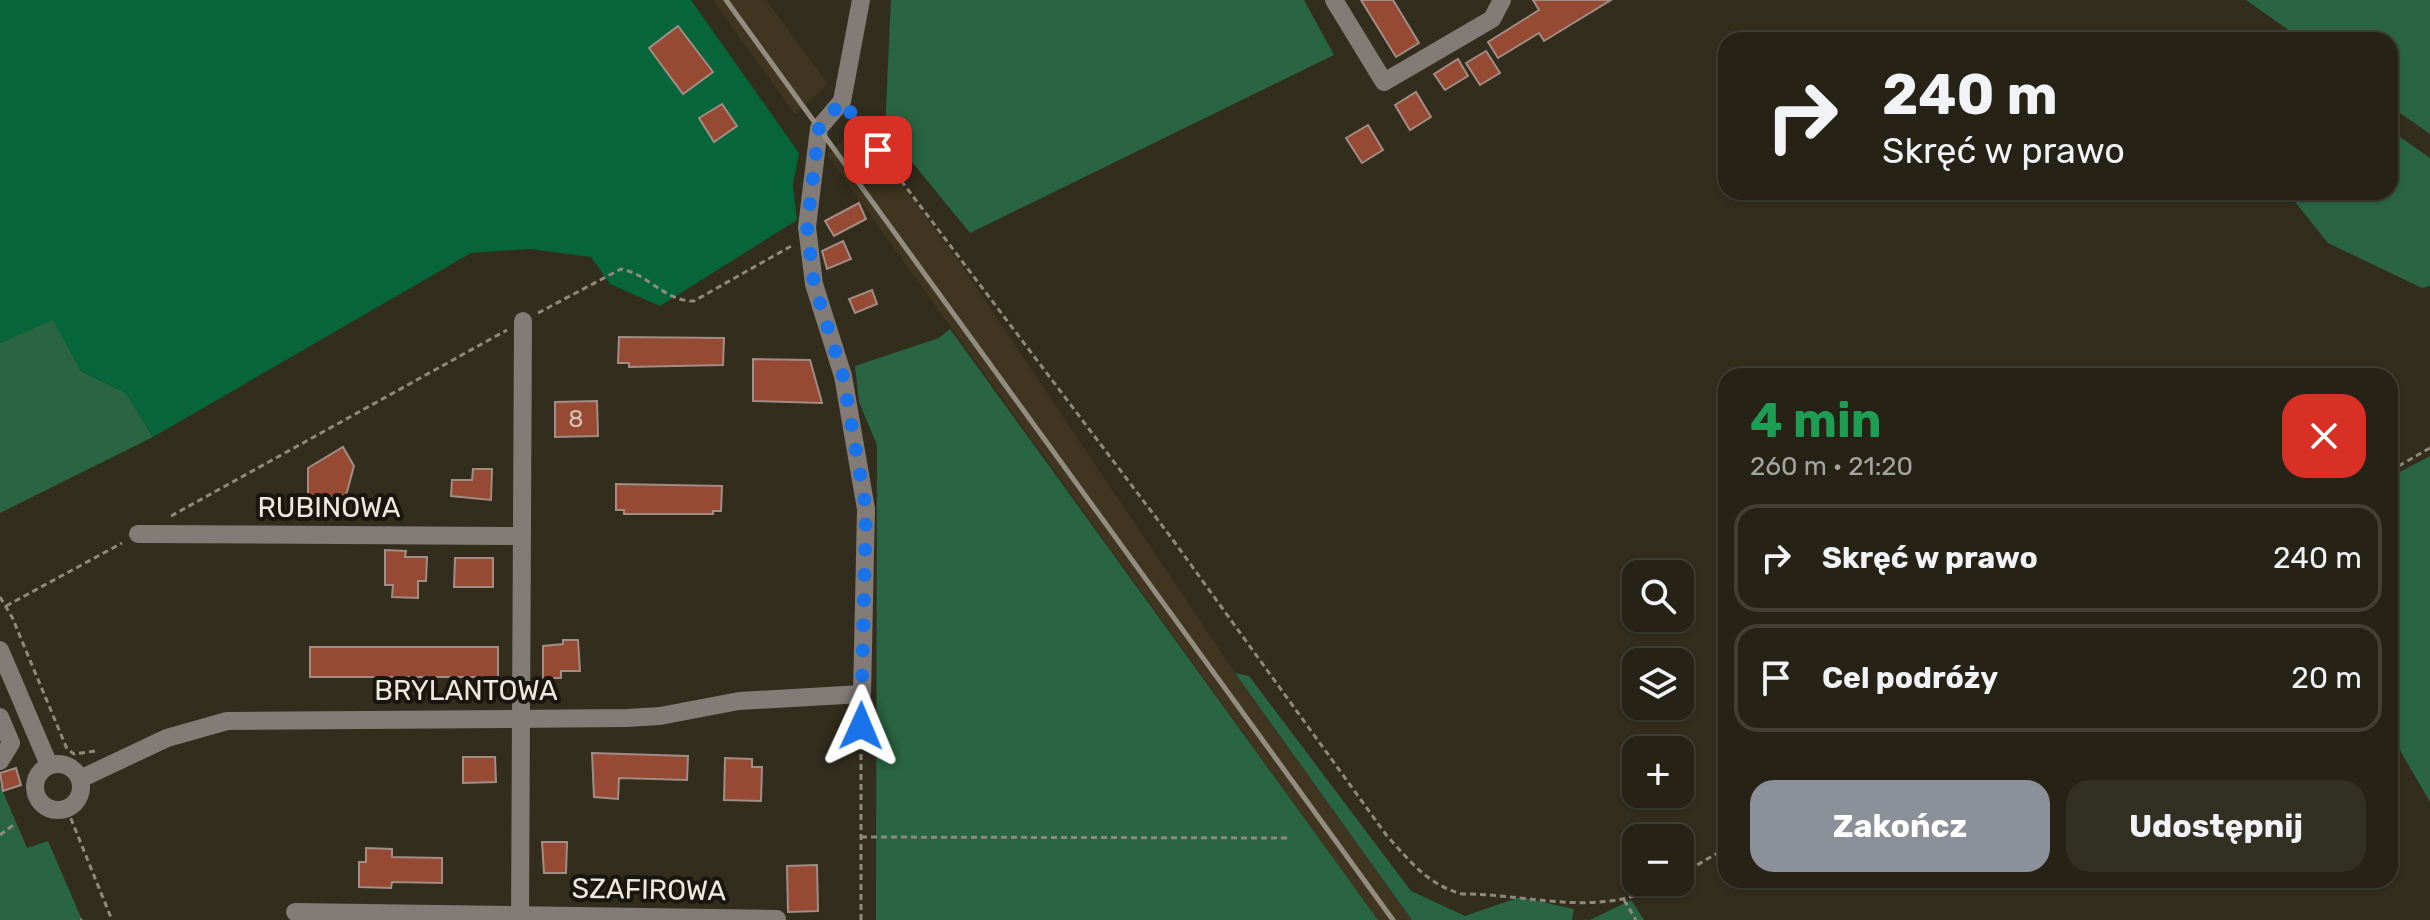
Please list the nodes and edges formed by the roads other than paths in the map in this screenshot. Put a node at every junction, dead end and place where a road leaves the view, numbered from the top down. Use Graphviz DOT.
graph roads {
  1 [pos="861,0"];
  2 [pos="1334,0"];
  3 [pos="1502,0"];
  4 [pos="523,321"];
  5 [pos="138,534"];
  6 [pos="519,536"];
  7 [pos="0,650"];
  8 [pos="0,717"];
  9 [pos="519,719"];
  10 [pos="0,761"];
  11 [pos="49,765"];
  12 [pos="80,779"];
  13 [pos="295,912"];
  14 [pos="520,918"];
  15 [pos="777,919"];
  1 -- 9 [label="street, BRYLANTOWA"];
  2 -- 3 [label="street"];
  4 -- 6 [label="street"];
  5 -- 6 [label="street, RUBINOWA"];
  6 -- 9 [label="street"];
  7 -- 11 [label="street"];
  8 -- 10 [label="street"];
  9 -- 12 [label="street, BRYLANTOWA"];
  9 -- 14 [label="street"];
  11 -- 12 [label="street"];
  11 -- 12 [label="street"];
  13 -- 14 [label="street, SZAFIROWA"];
  14 -- 15 [label="street, SZAFIROWA"];
}
